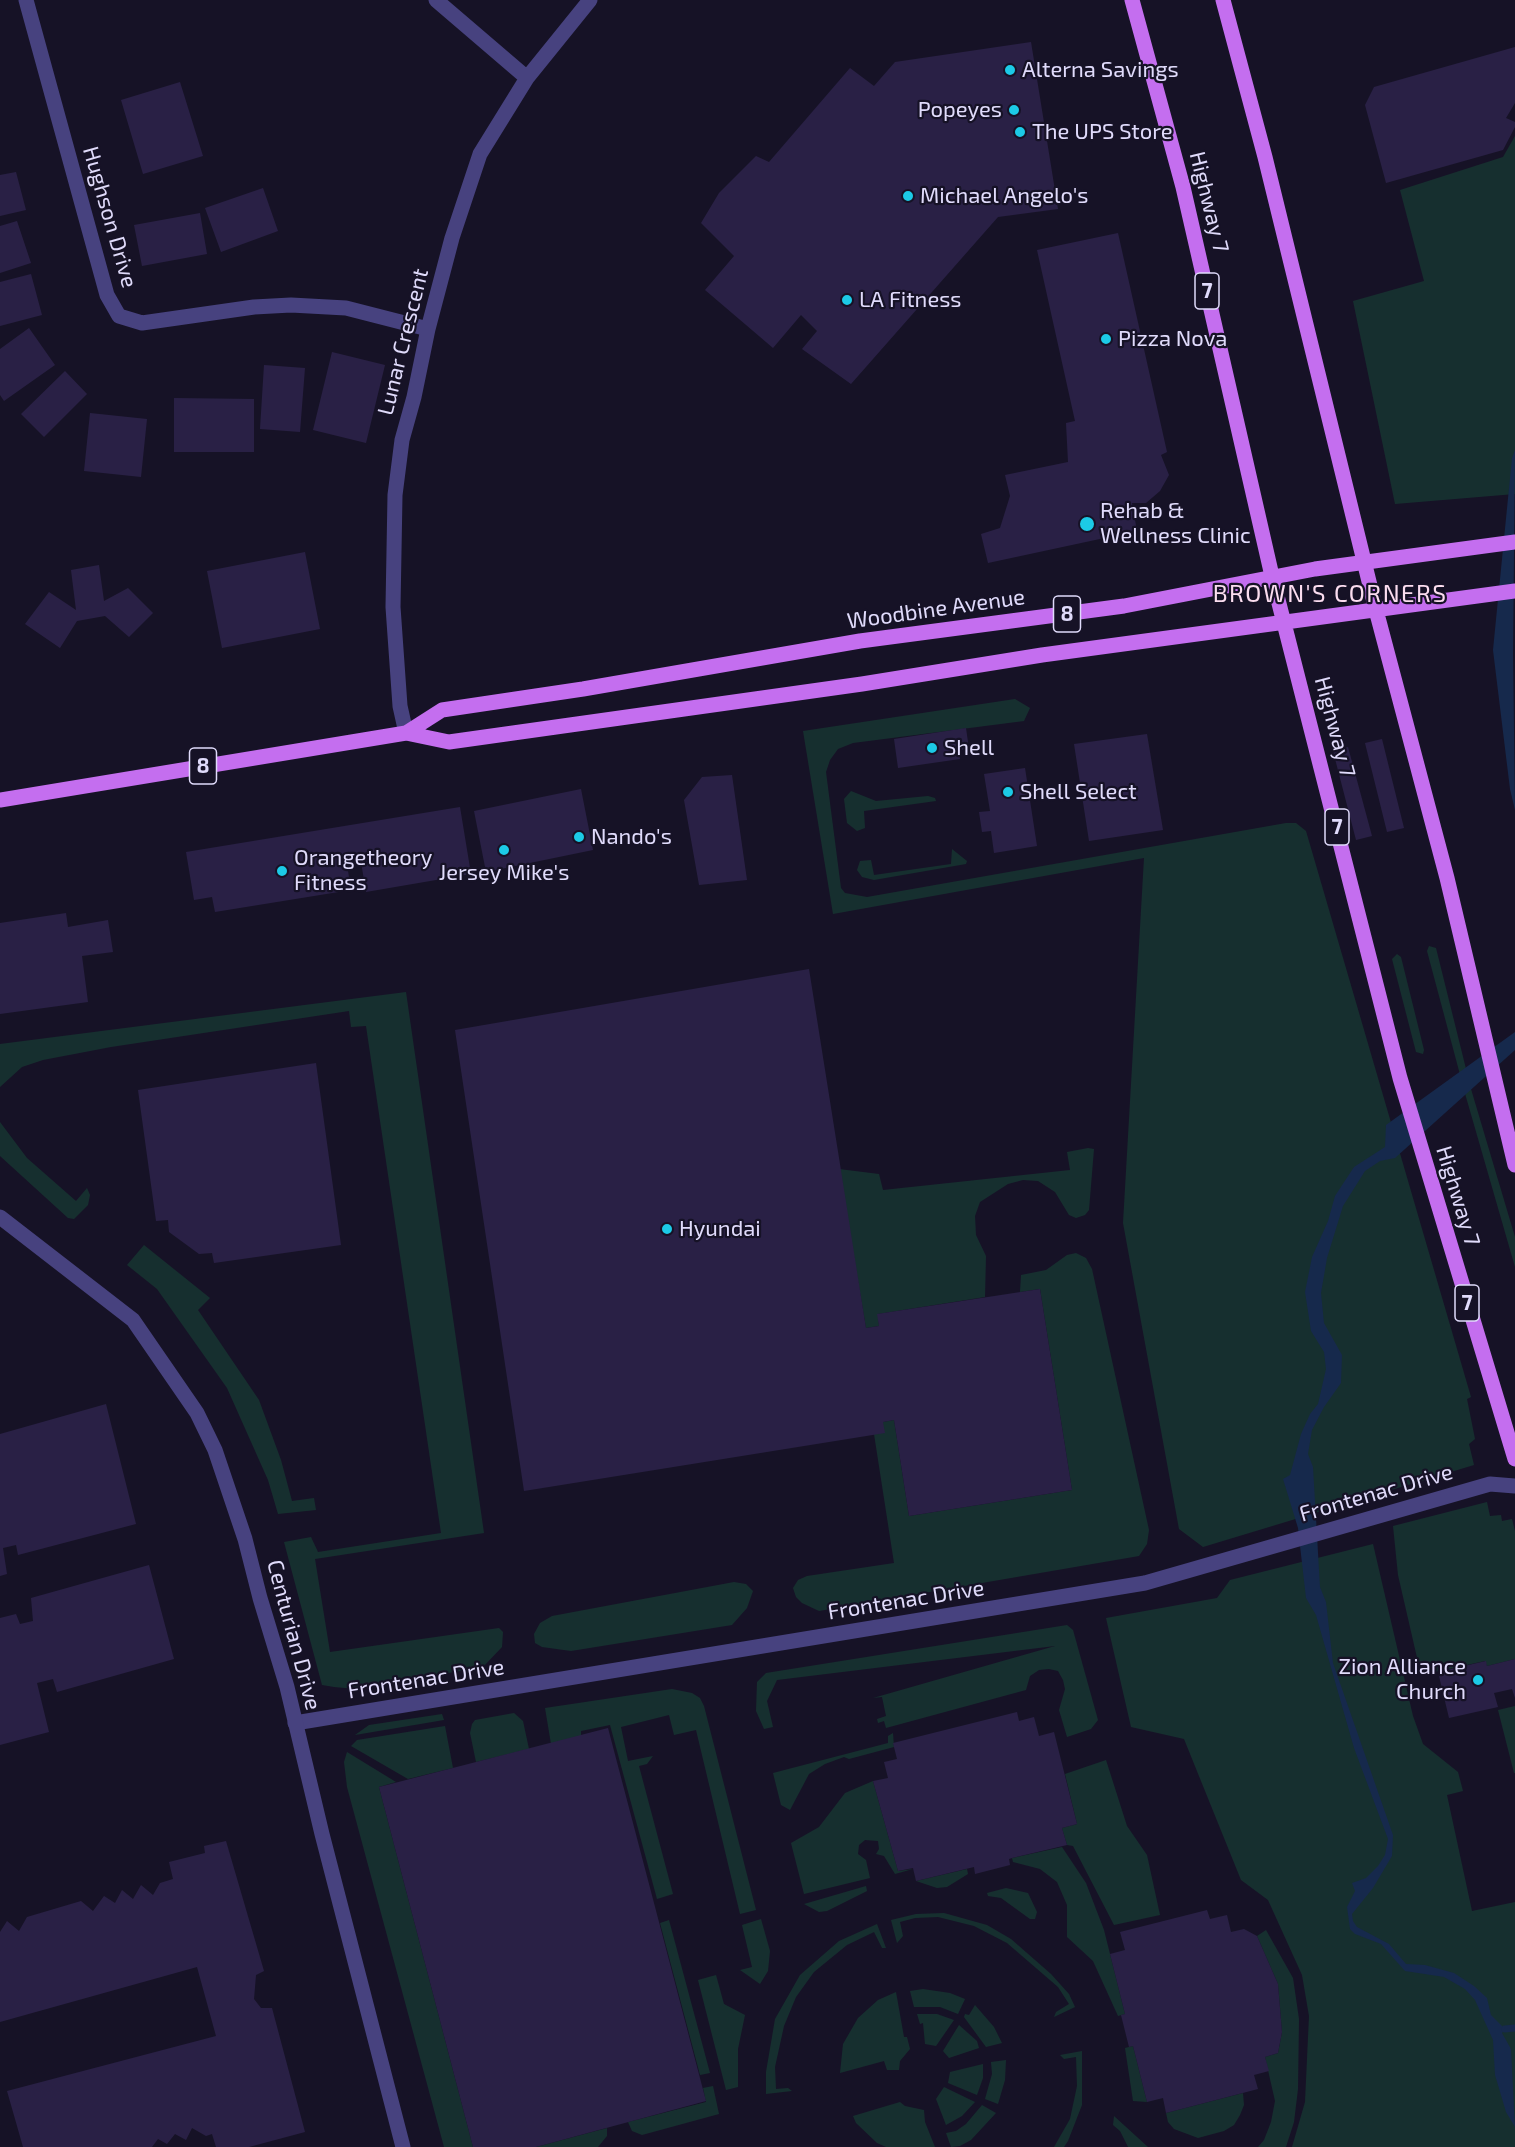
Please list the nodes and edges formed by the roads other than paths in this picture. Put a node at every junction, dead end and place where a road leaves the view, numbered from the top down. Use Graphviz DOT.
graph roads {
  1 [pos="26,0"];
  2 [pos="436,0"];
  3 [pos="590,0"];
  4 [pos="1132,0"];
  5 [pos="1223,0"];
  6 [pos="527,78"];
  7 [pos="428,329"];
  8 [pos="1515,542"];
  9 [pos="1366,563"];
  10 [pos="1272,576"];
  11 [pos="1515,591"];
  12 [pos="1376,610"];
  13 [pos="1284,621"];
  14 [pos="406,733"];
  15 [pos="0,800"];
  16 [pos="1515,1165"];
  17 [pos="0,1216"];
  18 [pos="1515,1459"];
  19 [pos="1515,1486"];
  20 [pos="295,1723"];
  21 [pos="403,2147"];
  1 -- 7 [label="street, Hughson Drive"];
  2 -- 6 [label="street"];
  3 -- 6 [label="street, Lunar Crescent"];
  4 -- 10 [label="main road, Highway 7 / 7"];
  5 -- 9 [label="main road"];
  6 -- 7 [label="street, Lunar Crescent"];
  7 -- 14 [label="street, Lunar Crescent"];
  8 -- 9 [label="main road, Woodbine Avenue / 8"];
  9 -- 10 [label="main road, Woodbine Avenue / 8"];
  9 -- 12 [label="main road"];
  10 -- 13 [label="main road, Highway 7 / 7"];
  10 -- 14 [label="main road, Woodbine Avenue / 8"];
  11 -- 12 [label="main road, Woodbine Avenue / 8"];
  12 -- 13 [label="main road, Woodbine Avenue / 8"];
  12 -- 16 [label="main road"];
  13 -- 14 [label="main road, Woodbine Avenue / 8"];
  13 -- 18 [label="main road, Highway 7 / 7"];
  14 -- 15 [label="main road, Woodbine Avenue / 8"];
  17 -- 20 [label="street, Centurian Drive"];
  19 -- 20 [label="street, Frontenac Drive"];
  20 -- 21 [label="street, Centurian Drive"];
}
